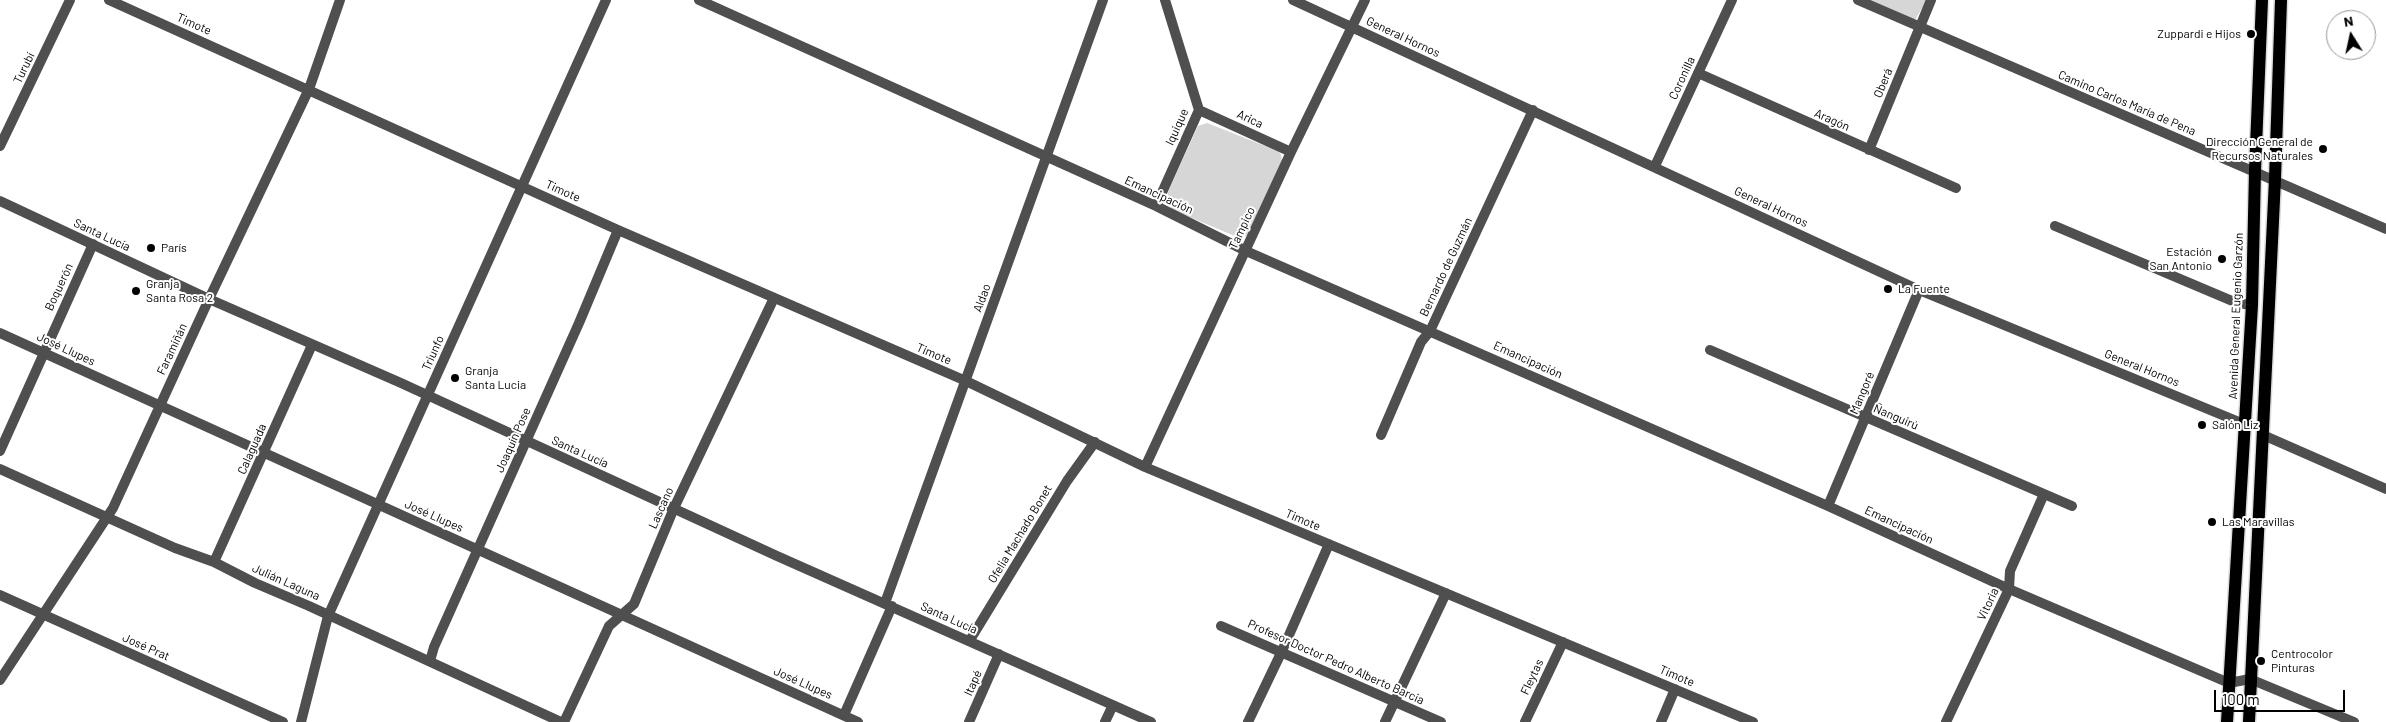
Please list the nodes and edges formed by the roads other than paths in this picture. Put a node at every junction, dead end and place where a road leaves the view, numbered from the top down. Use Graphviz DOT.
graph roads {
  1 [pos="70,0"];
  2 [pos="109,0"];
  3 [pos="340,0"];
  4 [pos="606,0"];
  5 [pos="699,0"];
  6 [pos="1103,0"];
  7 [pos="1165,0"];
  8 [pos="1293,0"];
  9 [pos="1365,0"];
  10 [pos="1732,0"];
  11 [pos="1858,0"];
  12 [pos="1931,0"];
  13 [pos="2281,0"];
  14 [pos="2260,1"];
  15 [pos="1919,26"];
  16 [pos="1352,27"];
  17 [pos="1698,73"];
  18 [pos="309,89"];
  19 [pos="1199,110"];
  20 [pos="1533,110"];
  21 [pos="0,146"];
  22 [pos="1869,150"];
  23 [pos="1291,152"];
  24 [pos="1047,157"];
  25 [pos="1655,166"];
  26 [pos="2255,171"];
  27 [pos="2275,180"];
  28 [pos="521,186"];
  29 [pos="1956,188"];
  30 [pos="0,201"];
  31 [pos="1156,206"];
  32 [pos="2055,226"];
  33 [pos="2386,229"];
  34 [pos="618,230"];
  35 [pos="93,244"];
  36 [pos="1246,251"];
  37 [pos="1919,290"];
  38 [pos="774,298"];
  39 [pos="209,299"];
  40 [pos="2252,305"];
  41 [pos="1430,331"];
  42 [pos="0,333"];
  43 [pos="312,346"];
  44 [pos="1710,350"];
  45 [pos="43,352"];
  46 [pos="966,381"];
  47 [pos="428,396"];
  48 [pos="160,406"];
  49 [pos="1866,417"];
  50 [pos="2244,424"];
  51 [pos="1381,435"];
  52 [pos="2263,435"];
  53 [pos="526,441"];
  54 [pos="1095,442"];
  55 [pos="0,451"];
  56 [pos="264,453"];
  57 [pos="1145,467"];
  58 [pos="0,468"];
  59 [pos="2386,489"];
  60 [pos="2044,494"];
  61 [pos="379,505"];
  62 [pos="1828,506"];
  63 [pos="2072,506"];
  64 [pos="674,508"];
  65 [pos="107,518"];
  66 [pos="1329,544"];
  67 [pos="478,549"];
  68 [pos="214,562"];
  69 [pos="2009,589"];
  70 [pos="1446,593"];
  71 [pos="0,595"];
  72 [pos="888,605"];
  73 [pos="622,614"];
  74 [pos="43,615"];
  75 [pos="328,616"];
  76 [pos="1221,626"];
  77 [pos="970,640"];
  78 [pos="1563,642"];
  79 [pos="1282,651"];
  80 [pos="999,654"];
  81 [pos="430,661"];
  82 [pos="2250,679"];
  83 [pos="0,680"];
  84 [pos="2229,683"];
  85 [pos="1675,689"];
  86 [pos="1394,701"];
  87 [pos="1113,705"];
  88 [pos="844,715"];
  89 [pos="283,722"];
  90 [pos="301,722"];
  91 [pos="562,722"];
  92 [pos="858,722"];
  93 [pos="969,722"];
  94 [pos="1106,722"];
  95 [pos="1151,722"];
  96 [pos="1248,722"];
  97 [pos="1385,722"];
  98 [pos="1441,722"];
  99 [pos="1525,722"];
  100 [pos="1661,722"];
  101 [pos="1753,722"];
  102 [pos="1946,722"];
  103 [pos="2228,722"];
  104 [pos="2249,722"];
  105 [pos="2354,722"];
  1 -- 21 [label="street, Turubí"];
  2 -- 18 [label="street, Timote"];
  3 -- 18 [label="street, Faramiñán"];
  4 -- 28 [label="street, Triunfo"];
  5 -- 24 [label="street, Emancipación"];
  6 -- 24 [label="street, Aldao"];
  7 -- 19 [label="street, Iquique"];
  8 -- 16 [label="street, General Hornos"];
  9 -- 16 [label="street, Tampico"];
  10 -- 17 [label="street, Coronilla"];
  11 -- 15 [label="street, Camino Carlos María de Pena"];
  12 -- 15 [label="street, Oberá"];
  13 -- 27 [label="main road"];
  14 -- 26 [label="main road, Avenida General Eugenio Garzón"];
  15 -- 22 [label="street, Oberá"];
  15 -- 26 [label="street, Camino Carlos María de Pena"];
  16 -- 20 [label="street, General Hornos"];
  16 -- 23 [label="street, Tampico"];
  17 -- 22 [label="street, Aragón"];
  17 -- 25 [label="street, Coronilla"];
  18 -- 28 [label="street, Timote"];
  18 -- 39 [label="street, Faramiñán"];
  19 -- 23 [label="street, Arica"];
  19 -- 31 [label="street, Iquique"];
  20 -- 25 [label="street, General Hornos"];
  20 -- 41 [label="street, Bernardo de Guzmán"];
  22 -- 29 [label="street, Aragón"];
  23 -- 36 [label="street, Tampico"];
  24 -- 31 [label="street, Emancipación"];
  24 -- 46 [label="street, Aldao"];
  25 -- 37 [label="street, General Hornos"];
  26 -- 27 [label="street, Camino Carlos María de Pena"];
  26 -- 40 [label="main road, Avenida General Eugenio Garzón"];
  27 -- 33 [label="street, Camino Carlos María de Pena"];
  27 -- 52 [label="main road"];
  28 -- 34 [label="street, Timote"];
  28 -- 47 [label="street, Triunfo"];
  30 -- 35 [label="street, Santa Lucía"];
  31 -- 36 [label="street, Emancipación"];
  32 -- 40 [label="street"];
  34 -- 38 [label="street, Timote"];
  34 -- 53 [label="street, Joaquín Pose"];
  35 -- 39 [label="street, Santa Lucía"];
  35 -- 45 [label="street, Boquerón"];
  36 -- 41 [label="street, Emancipación"];
  36 -- 57 [label="street, Tampico"];
  37 -- 49 [label="street, Mangoré"];
  37 -- 50 [label="street, General Hornos"];
  38 -- 46 [label="street, Timote"];
  38 -- 64 [label="street, Lascano"];
  39 -- 43 [label="street, Santa Lucía"];
  39 -- 48 [label="street, Faramiñán"];
  40 -- 50 [label="main road, Avenida General Eugenio Garzón"];
  41 -- 51 [label="street, Bernardo de Guzmán"];
  41 -- 62 [label="street, Emancipación"];
  42 -- 45 [label="street, José Llupes"];
  43 -- 47 [label="street, Santa Lucía"];
  43 -- 56 [label="street, Calaguada"];
  44 -- 49 [label="street, Ñanguirú"];
  45 -- 48 [label="street, José Llupes"];
  45 -- 55 [label="street, Boquerón"];
  46 -- 54 [label="street, Timote"];
  46 -- 72 [label="street, Aldao"];
  47 -- 53 [label="street, Santa Lucía"];
  47 -- 61 [label="street, Triunfo"];
  48 -- 56 [label="street, José Llupes"];
  48 -- 65 [label="street, Faramiñán"];
  49 -- 60 [label="street, Ñanguirú"];
  49 -- 62 [label="street, Mangoré"];
  50 -- 84 [label="main road, Avenida General Eugenio Garzón"];
  52 -- 59 [label="street"];
  52 -- 82 [label="main road"];
  53 -- 64 [label="street, Santa Lucía"];
  53 -- 67 [label="street, Joaquín Pose"];
  54 -- 57 [label="street, Timote"];
  54 -- 77 [label="street, Ofelia Machado Bonet"];
  56 -- 61 [label="street, José Llupes"];
  56 -- 68 [label="street, Calaguada"];
  57 -- 66 [label="street, Timote"];
  58 -- 65 [label="street, Julián Laguna"];
  60 -- 63 [label="street, Ñanguirú"];
  60 -- 69 [label="street, Vitoria"];
  61 -- 67 [label="street, José Llupes"];
  61 -- 75 [label="street, Triunfo"];
  62 -- 69 [label="street, Emancipación"];
  64 -- 72 [label="street, Santa Lucía"];
  64 -- 73 [label="street, Lascano"];
  65 -- 68 [label="street, Julián Laguna"];
  65 -- 74 [label="street, Faramiñán"];
  66 -- 70 [label="street, Timote"];
  66 -- 79 [label="street"];
  67 -- 73 [label="street, José Llupes"];
  67 -- 81 [label="street, Joaquín Pose"];
  68 -- 75 [label="street, Julián Laguna"];
  69 -- 84 [label="street, Emancipación"];
  69 -- 102 [label="street, Vitoria"];
  70 -- 78 [label="street, Timote"];
  70 -- 86 [label="street"];
  71 -- 74 [label="street, José Prat"];
  72 -- 77 [label="street, Santa Lucía"];
  72 -- 88 [label="street, Aldao"];
  73 -- 88 [label="street, José Llupes"];
  73 -- 91 [label="street, Lascano"];
  74 -- 83 [label="street, Faramiñán"];
  74 -- 89 [label="street, José Prat"];
  75 -- 81 [label="street, Julián Laguna"];
  75 -- 90 [label="street, Triunfo"];
  76 -- 79 [label="street, Profesor Doctor Pedro Alberto Barcia"];
  77 -- 80 [label="street, Santa Lucía"];
  78 -- 85 [label="street, Timote"];
  78 -- 99 [label="street, Fleytas"];
  79 -- 86 [label="street, Profesor Doctor Pedro Alberto Barcia"];
  79 -- 96 [label="street"];
  80 -- 87 [label="street, Santa Lucía"];
  80 -- 93 [label="street, Itapé"];
  81 -- 91 [label="street, Julián Laguna"];
  82 -- 84 [label="street"];
  82 -- 104 [label="main road"];
  82 -- 105 [label="street"];
  84 -- 103 [label="main road, Avenida General Eugenio Garzón"];
  85 -- 100 [label="street"];
  85 -- 101 [label="street, Timote"];
  86 -- 97 [label="street"];
  86 -- 98 [label="street, Profesor Doctor Pedro Alberto Barcia"];
  87 -- 94 [label="street"];
  87 -- 95 [label="street, Santa Lucía"];
  88 -- 92 [label="street, José Llupes"];
}
